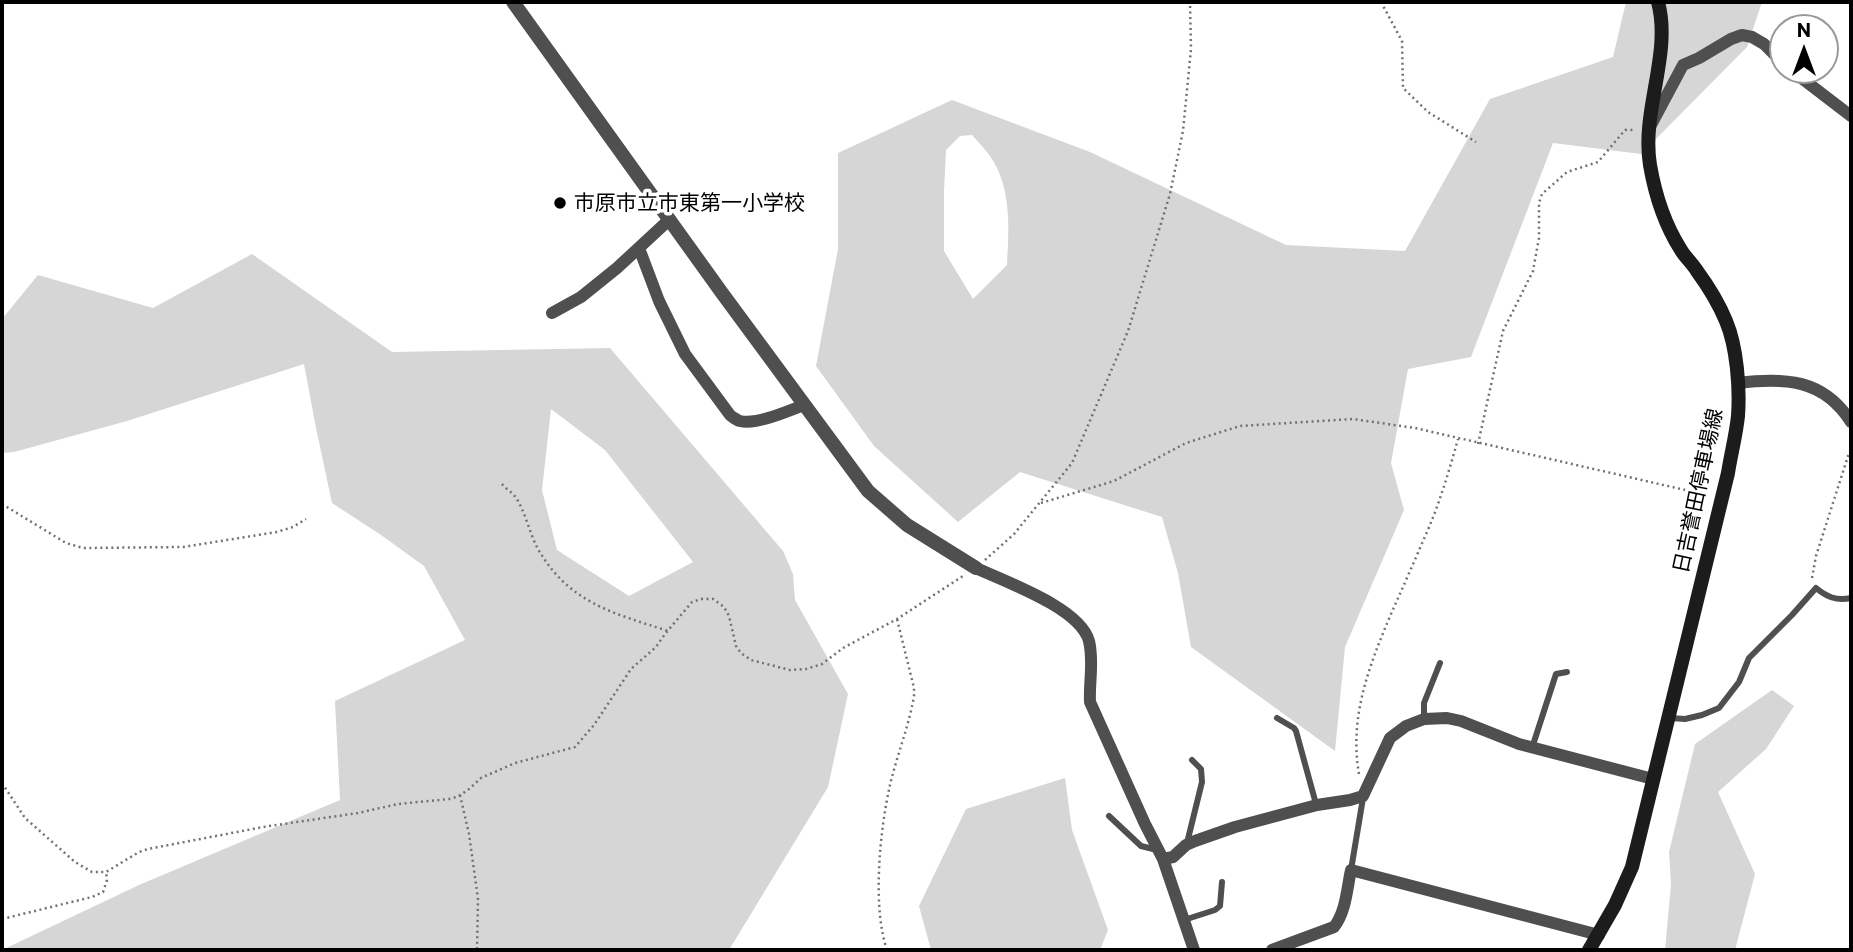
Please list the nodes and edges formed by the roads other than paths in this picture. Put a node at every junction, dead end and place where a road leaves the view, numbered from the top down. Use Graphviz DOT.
graph roads {
  1 [pos="513,2"];
  2 [pos="1658,2"];
  3 [pos="1769,49"];
  4 [pos="1809,84"];
  5 [pos="1851,116"];
  6 [pos="1648,131"];
  7 [pos="670,219"];
  8 [pos="639,248"];
  9 [pos="552,313"];
  10 [pos="1738,383"];
  11 [pos="804,405"];
  12 [pos="1851,422"];
  13 [pos="976,568"];
  14 [pos="1851,598"];
  15 [pos="1440,663"];
  16 [pos="1567,672"];
  17 [pos="1277,718"];
  18 [pos="1668,718"];
  19 [pos="1424,719"];
  20 [pos="1532,748"];
  21 [pos="1192,760"];
  22 [pos="1653,779"];
  23 [pos="1363,796"];
  24 [pos="1317,805"];
  25 [pos="1109,816"];
  26 [pos="1186,845"];
  27 [pos="1161,855"];
  28 [pos="1351,870"];
  29 [pos="1222,882"];
  30 [pos="1184,920"];
  31 [pos="1598,935"];
  32 [pos="1194,950"];
  33 [pos="1272,950"];
  34 [pos="1589,950"];
  1 -- 7 [label="street"];
  2 -- 6 [label="main road, 日吉誉田停車場線"];
  3 -- 6 [label="street"];
  4 -- 5 [label="street"];
  6 -- 10 [label="main road, 日吉誉田停車場線"];
  7 -- 8 [label="street"];
  7 -- 11 [label="street"];
  8 -- 9 [label="street"];
  8 -- 11 [label="street"];
  10 -- 12 [label="street"];
  10 -- 18 [label="main road, 日吉誉田停車場線"];
  11 -- 13 [label="street"];
  13 -- 27 [label="street"];
  14 -- 18 [label="lane"];
  15 -- 19 [label="lane"];
  16 -- 20 [label="lane"];
  17 -- 24 [label="lane"];
  18 -- 22 [label="main road, 日吉誉田停車場線"];
  19 -- 20 [label="street"];
  19 -- 23 [label="street"];
  20 -- 22 [label="street"];
  21 -- 26 [label="lane"];
  22 -- 31 [label="main road, 日吉誉田停車場線"];
  23 -- 24 [label="street"];
  23 -- 28 [label="lane"];
  24 -- 26 [label="street"];
  25 -- 27 [label="lane"];
  26 -- 27 [label="street"];
  27 -- 30 [label="street"];
  28 -- 31 [label="street"];
  28 -- 33 [label="street"];
  29 -- 30 [label="lane"];
  30 -- 32 [label="street"];
  31 -- 34 [label="main road, 日吉誉田停車場線"];
}
